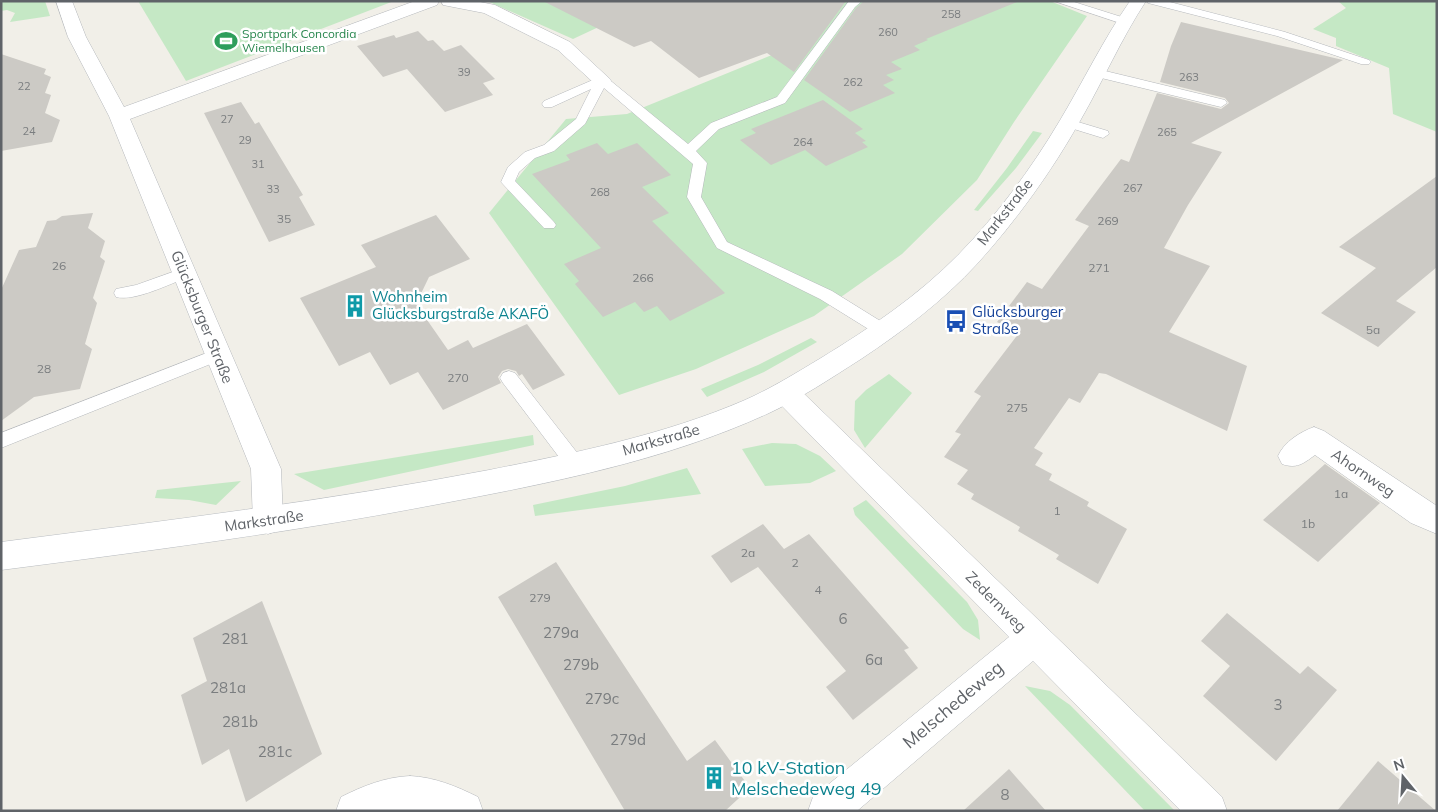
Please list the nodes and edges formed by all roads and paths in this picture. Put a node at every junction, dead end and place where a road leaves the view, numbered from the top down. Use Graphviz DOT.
graph roads {
  1 [pos="64,1"];
  2 [pos="431,1"];
  3 [pos="449,1"];
  4 [pos="857,1"];
  5 [pos="1059,1"];
  6 [pos="1138,1"];
  7 [pos="1152,1"];
  8 [pos="1124,21"];
  9 [pos="1364,62"];
  10 [pos="1097,73"];
  11 [pos="602,80"];
  12 [pos="1221,103"];
  13 [pos="548,104"];
  14 [pos="119,116"];
  15 [pos="1068,123"];
  16 [pos="1103,134"];
  17 [pos="688,151"];
  18 [pos="549,225"];
  19 [pos="184,273"];
  20 [pos="122,293"];
  21 [pos="884,331"];
  22 [pos="218,354"];
  23 [pos="509,378"];
  24 [pos="786,393"];
  25 [pos="1,441"];
  26 [pos="1292,456"];
  27 [pos="575,464"];
  28 [pos="268,521"];
  29 [pos="1437,521"];
  30 [pos="1,556"];
  31 [pos="1033,639"];
  32 [pos="355,811"];
  33 [pos="464,811"];
  34 [pos="827,811"];
  35 [pos="1208,811"];
  1 -- 14 [label="street, Glücksburger Straße"];
  2 -- 14 [label="street"];
  3 -- 11 [label="street"];
  4 -- 17 [label="lane"];
  5 -- 8 [label="lane"];
  6 -- 8 [label="street, Markstraße"];
  7 -- 9 [label="lane"];
  8 -- 10 [label="street, Markstraße"];
  10 -- 12 [label="lane"];
  10 -- 15 [label="street, Markstraße"];
  11 -- 13 [label="lane"];
  11 -- 17 [label="lane"];
  11 -- 18 [label="lane"];
  14 -- 19 [label="street, Glücksburger Straße"];
  15 -- 16 [label="lane"];
  15 -- 21 [label="street, Markstraße"];
  17 -- 21 [label="lane"];
  19 -- 20 [label="lane"];
  19 -- 22 [label="street, Glücksburger Straße"];
  21 -- 24 [label="street, Markstraße"];
  22 -- 25 [label="lane"];
  22 -- 28 [label="street, Glücksburger Straße"];
  23 -- 27 [label="lane"];
  24 -- 27 [label="street, Markstraße"];
  24 -- 31 [label="street, Zedernweg"];
  26 -- 29 [label="street, Ahornweg"];
  27 -- 28 [label="street, Markstraße"];
  28 -- 30 [label="street, Markstraße"];
  31 -- 34 [label="street, Melschedeweg"];
  31 -- 35 [label="street, Zedernweg"];
  32 -- 33 [label="street"];
}
